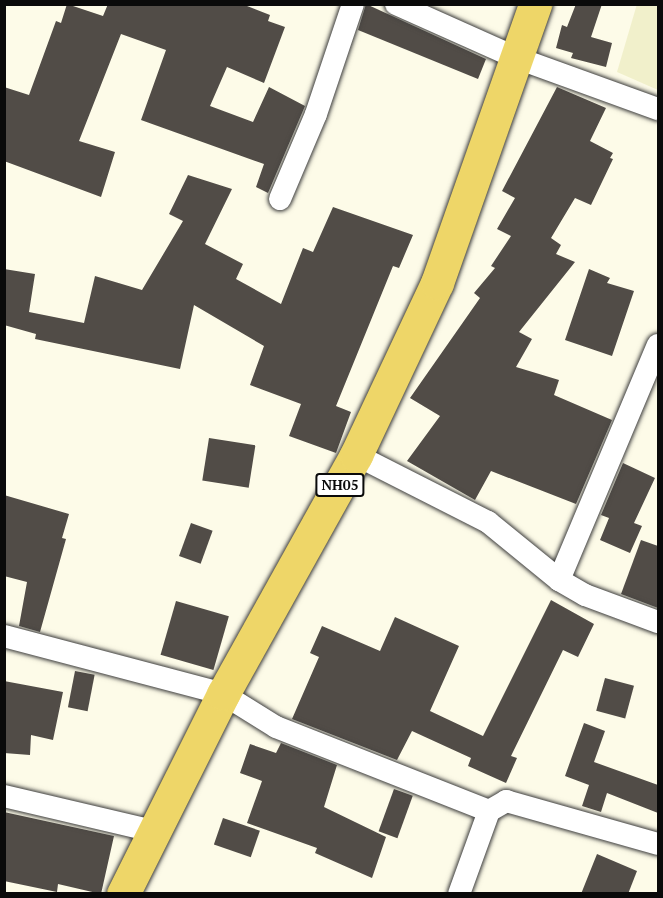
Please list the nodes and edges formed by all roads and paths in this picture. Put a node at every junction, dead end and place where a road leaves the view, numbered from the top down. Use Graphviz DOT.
graph roads {
  1 [pos="353,4"];
  2 [pos="396,4"];
  3 [pos="535,4"];
  4 [pos="517,58"];
  5 [pos="658,109"];
  6 [pos="280,199"];
  7 [pos="658,345"];
  8 [pos="356,455"];
  9 [pos="559,580"];
  10 [pos="658,622"];
  11 [pos="4,636"];
  12 [pos="223,694"];
  13 [pos="4,796"];
  14 [pos="489,811"];
  15 [pos="153,831"];
  16 [pos="658,844"];
  17 [pos="123,894"];
  18 [pos="459,894"];
  1 -- 6 [label="street"];
  2 -- 4 [label="street"];
  3 -- 4 [label="main road, NH05"];
  4 -- 5 [label="street"];
  4 -- 8 [label="main road, NH05"];
  7 -- 9 [label="street"];
  8 -- 9 [label="street"];
  8 -- 12 [label="main road, NH05"];
  9 -- 10 [label="street"];
  11 -- 12 [label="street"];
  12 -- 14 [label="street"];
  12 -- 15 [label="main road, NH05"];
  13 -- 15 [label="street"];
  14 -- 16 [label="street"];
  14 -- 18 [label="street"];
  15 -- 17 [label="main road, NH05"];
}
